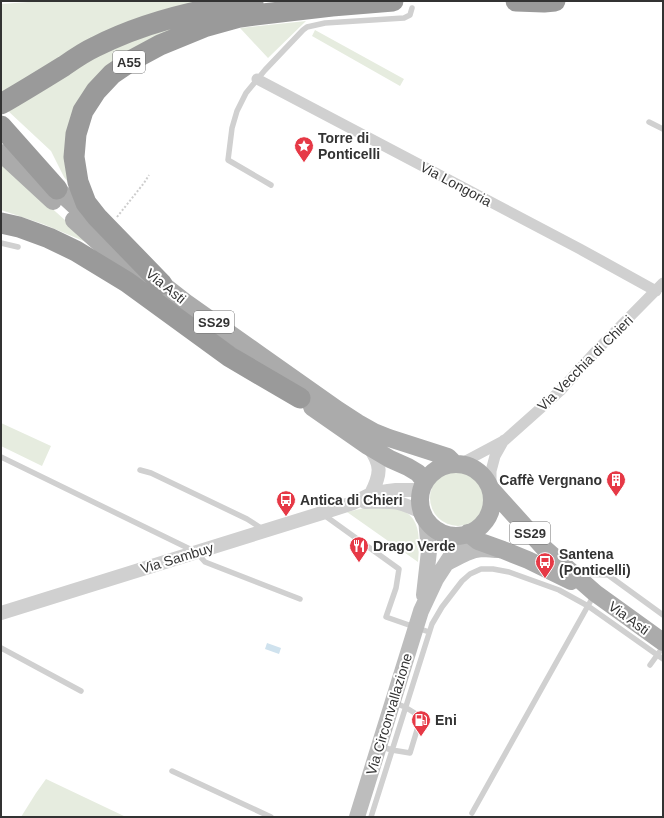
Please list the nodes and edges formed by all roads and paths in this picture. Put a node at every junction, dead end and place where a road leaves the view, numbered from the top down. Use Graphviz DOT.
graph roads {
  1 [pos="272,1"];
  2 [pos="393,1"];
  3 [pos="516,1"];
  4 [pos="555,1"];
  5 [pos="412,8"];
  6 [pos="256,80"];
  7 [pos="10,99"];
  8 [pos="649,122"];
  9 [pos="1,126"];
  10 [pos="663,129"];
  11 [pos="1,138"];
  12 [pos="1,153"];
  13 [pos="148,175"];
  14 [pos="271,185"];
  15 [pos="57,189"];
  16 [pos="1,223"];
  17 [pos="108,229"];
  18 [pos="1,243"];
  19 [pos="18,247"];
  20 [pos="162,284"];
  21 [pos="659,287"];
  22 [pos="300,398"];
  23 [pos="504,440"];
  24 [pos="368,446"];
  25 [pos="1,457"];
  26 [pos="457,464"];
  27 [pos="140,470"];
  28 [pos="423,486"];
  29 [pos="490,489"];
  30 [pos="371,494"];
  31 [pos="353,503"];
  32 [pos="322,513"];
  33 [pos="424,516"];
  34 [pos="266,531"];
  35 [pos="466,534"];
  36 [pos="503,550"];
  37 [pos="196,552"];
  38 [pos="446,564"];
  39 [pos="573,574"];
  40 [pos="300,599"];
  41 [pos="592,600"];
  42 [pos="421,611"];
  43 [pos="1,613"];
  44 [pos="663,615"];
  45 [pos="423,630"];
  46 [pos="663,647"];
  47 [pos="1,648"];
  48 [pos="660,648"];
  49 [pos="663,659"];
  50 [pos="650,665"];
  51 [pos="81,691"];
  52 [pos="399,704"];
  53 [pos="385,748"];
  54 [pos="172,771"];
  55 [pos="472,813"];
  56 [pos="271,817"];
  57 [pos="357,817"];
  58 [pos="371,817"];
  1 -- 7 [label="highway, A55"];
  2 -- 17 [label="highway, A55"];
  3 -- 4 [label="highway"];
  5 -- 6 [label="lane"];
  6 -- 14 [label="lane"];
  6 -- 21 [label="street, Via Longoria"];
  8 -- 10 [label="lane"];
  9 -- 15 [label="highway"];
  11 -- 15 [label="main road, Via Asti / SS29"];
  12 -- 22 [label="main road, Via Asti / SS29"];
  13 -- 17 [label="path"];
  15 -- 20 [label="main road, Via Asti / SS29"];
  16 -- 22 [label="highway"];
  17 -- 20 [label="highway, A55"];
  18 -- 19 [label="lane"];
  20 -- 26 [label="main road, Via Asti / SS29"];
  21 -- 23 [label="street, Via Vecchia di Chieri"];
  22 -- 24 [label="main road, Via Asti / SS29"];
  23 -- 26 [label="street, Via Vecchia di Chieri"];
  23 -- 29 [label="street, Via Vecchia di Chieri"];
  24 -- 28 [label="main road, Via Asti / SS29"];
  24 -- 30 [label="street"];
  25 -- 37 [label="lane"];
  26 -- 28 [label="main road"];
  26 -- 29 [label="main road"];
  27 -- 34 [label="lane"];
  28 -- 30 [label="street, Via Sambuy"];
  28 -- 33 [label="main road"];
  29 -- 35 [label="main road"];
  29 -- 39 [label="main road, Via Asti / SS29"];
  30 -- 31 [label="street, Via Sambuy"];
  31 -- 32 [label="street, Via Sambuy"];
  31 -- 33 [label="street, Via Sambuy"];
  32 -- 34 [label="street, Via Sambuy"];
  32 -- 45 [label="lane"];
  33 -- 35 [label="main road"];
  33 -- 42 [label="main road, Via Circonvallazione"];
  34 -- 37 [label="street, Via Sambuy"];
  35 -- 36 [label="main road, Via Asti / SS29"];
  35 -- 38 [label="main road, Via Circonvallazione"];
  36 -- 38 [label="main road"];
  36 -- 41 [label="main road, Via Asti / SS29"];
  37 -- 40 [label="lane"];
  37 -- 43 [label="street, Via Sambuy"];
  38 -- 42 [label="main road, Via Circonvallazione"];
  39 -- 41 [label="main road, Via Asti / SS29"];
  39 -- 44 [label="lane"];
  41 -- 45 [label="lane"];
  41 -- 48 [label="main road, Via Asti / SS29"];
  41 -- 55 [label="lane"];
  42 -- 45 [label="main road, Via Circonvallazione"];
  45 -- 52 [label="main road, Via Circonvallazione"];
  46 -- 48 [label="lane"];
  47 -- 51 [label="lane"];
  48 -- 49 [label="lane"];
  48 -- 50 [label="lane"];
  52 -- 53 [label="main road, Via Circonvallazione"];
  52 -- 53 [label="lane"];
  53 -- 57 [label="main road, Via Circonvallazione"];
  53 -- 58 [label="lane"];
  54 -- 56 [label="lane"];
}
